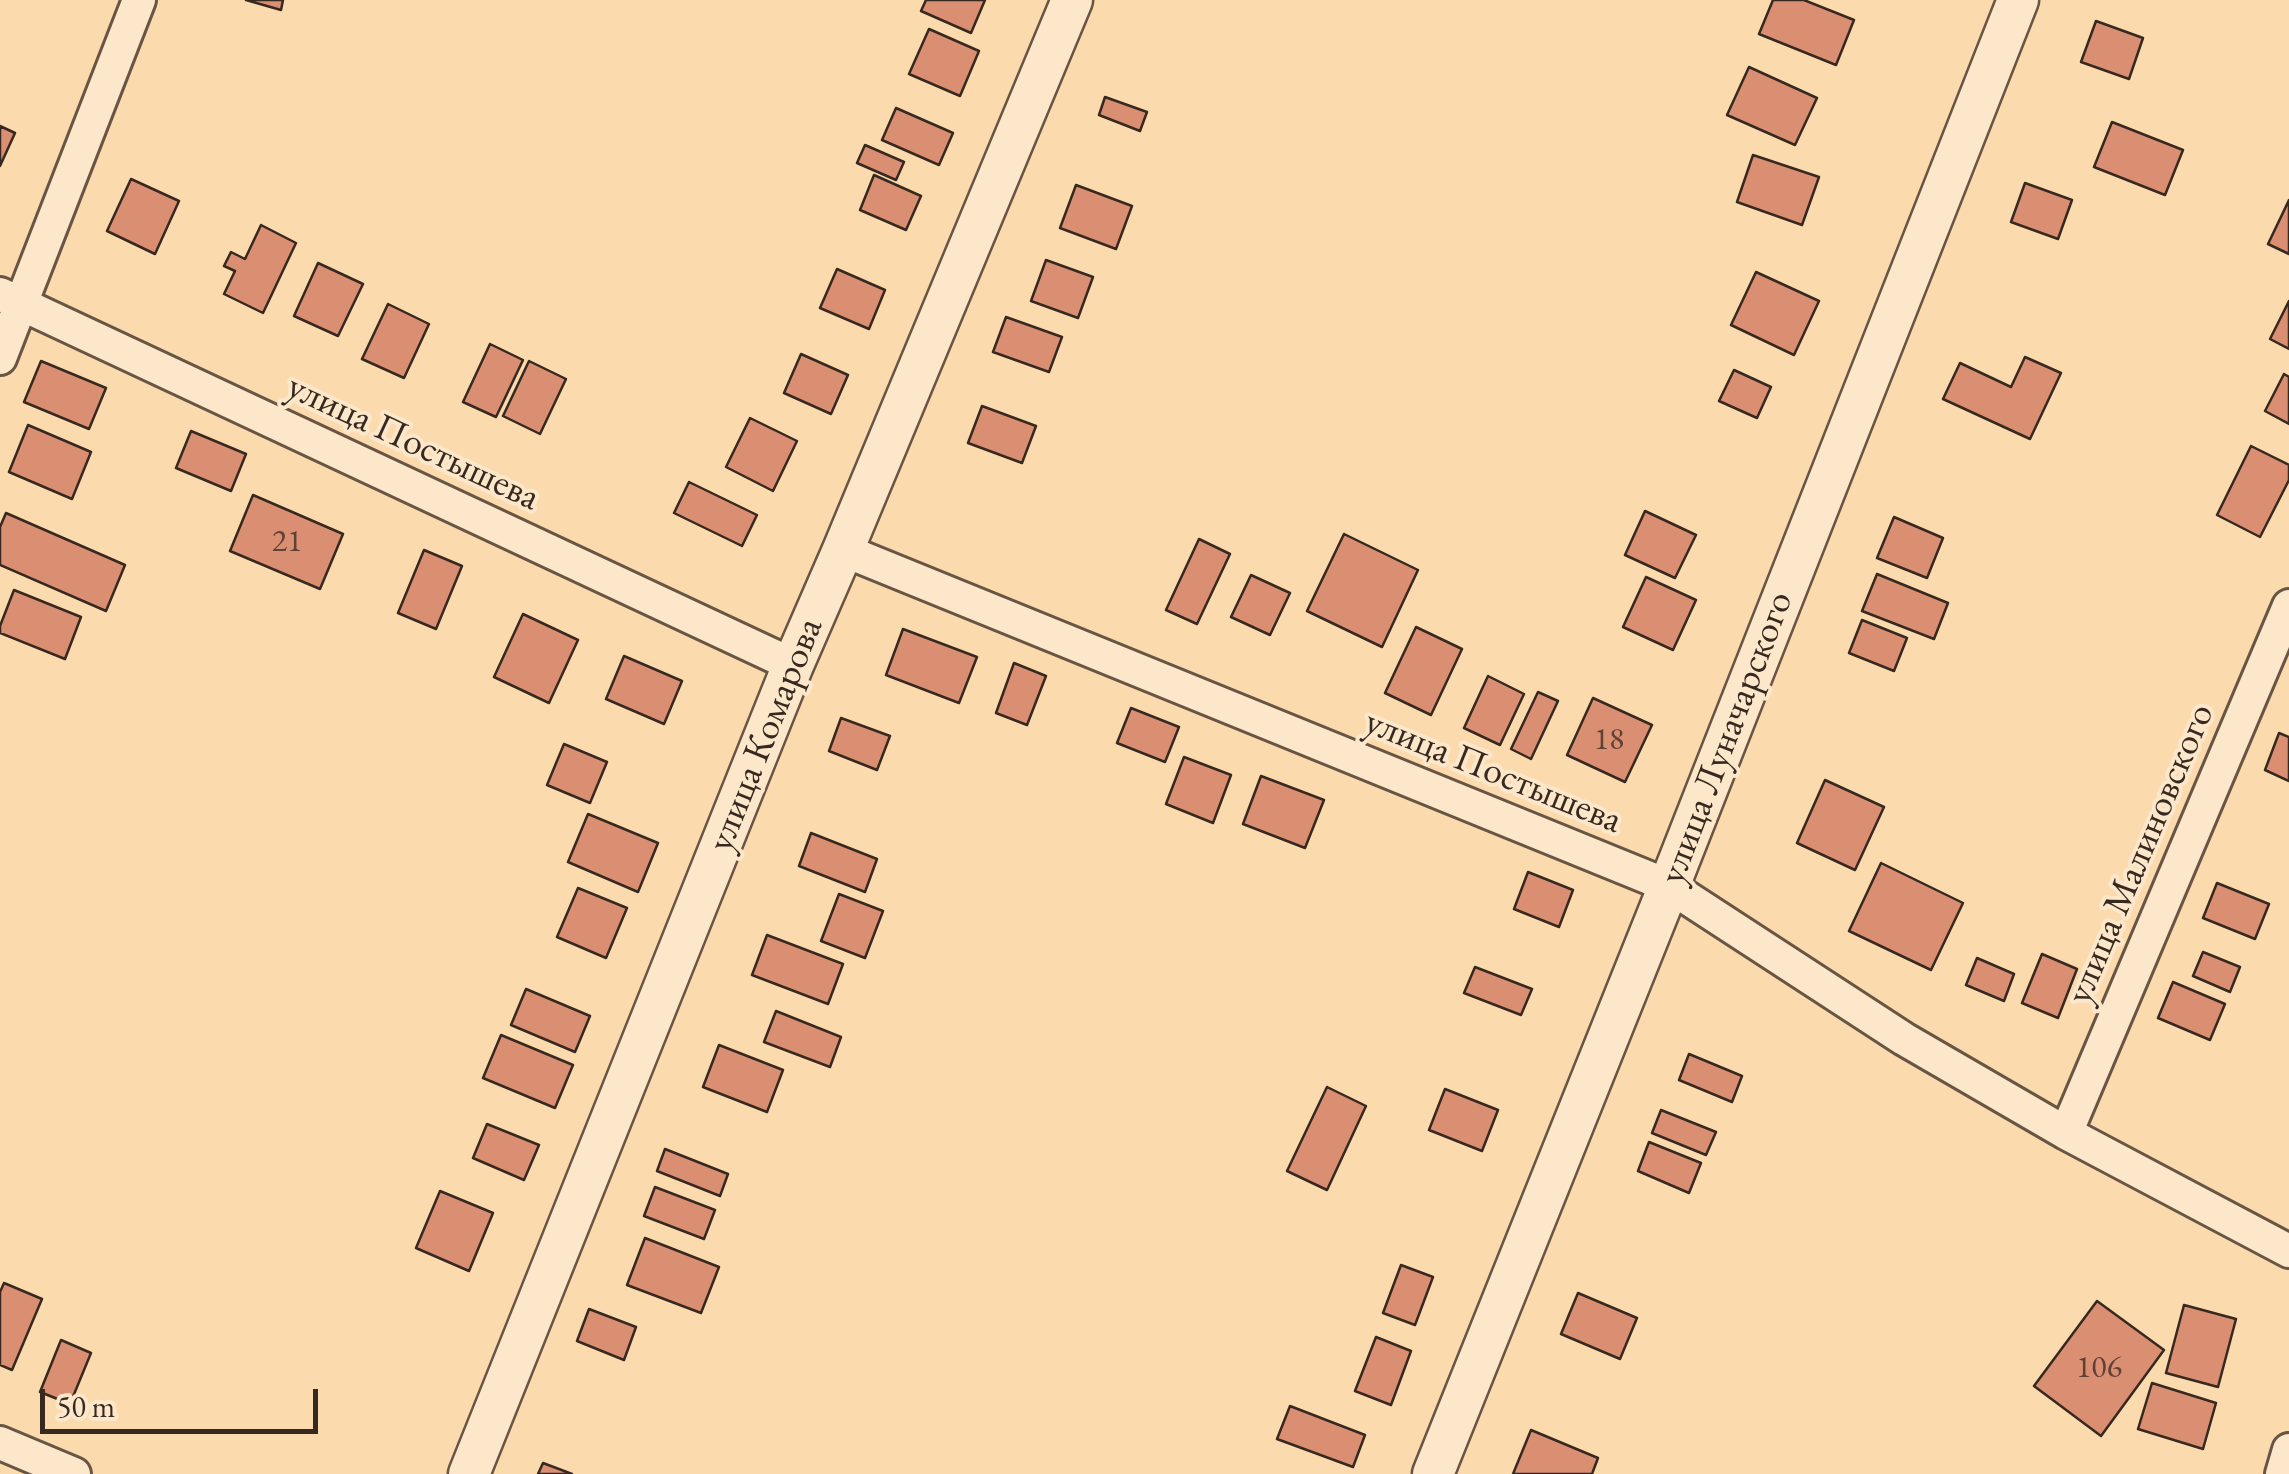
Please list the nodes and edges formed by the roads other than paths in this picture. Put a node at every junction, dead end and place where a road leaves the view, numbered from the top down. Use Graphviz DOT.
graph roads {
  1 [pos="139,0"];
  2 [pos="1072,0"];
  3 [pos="2018,0"];
  4 [pos="11,299"];
  5 [pos="0,358"];
  6 [pos="843,550"];
  7 [pos="2289,606"];
  8 [pos="793,665"];
  9 [pos="1669,886"];
  10 [pos="2066,1134"];
  11 [pos="2289,1251"];
  12 [pos="0,1442"];
  13 [pos="2289,1450"];
  14 [pos="74,1474"];
  15 [pos="470,1474"];
  16 [pos="1433,1474"];
  17 [pos="2282,1474"];
  1 -- 4 [label="street"];
  2 -- 6 [label="street, улица Комарова"];
  3 -- 9 [label="street, улица Луначарского"];
  4 -- 5 [label="street"];
  4 -- 8 [label="street, улица Постышева"];
  6 -- 8 [label="street, улица Комарова"];
  6 -- 9 [label="street, улица Постышева"];
  7 -- 10 [label="street, улица Малиновского"];
  8 -- 15 [label="street, улица Комарова"];
  9 -- 10 [label="street, улица Постышева"];
  9 -- 16 [label="street, улица Луначарского"];
  10 -- 11 [label="street, улица Постышева"];
  12 -- 14 [label="street"];
  13 -- 17 [label="street"];
}
